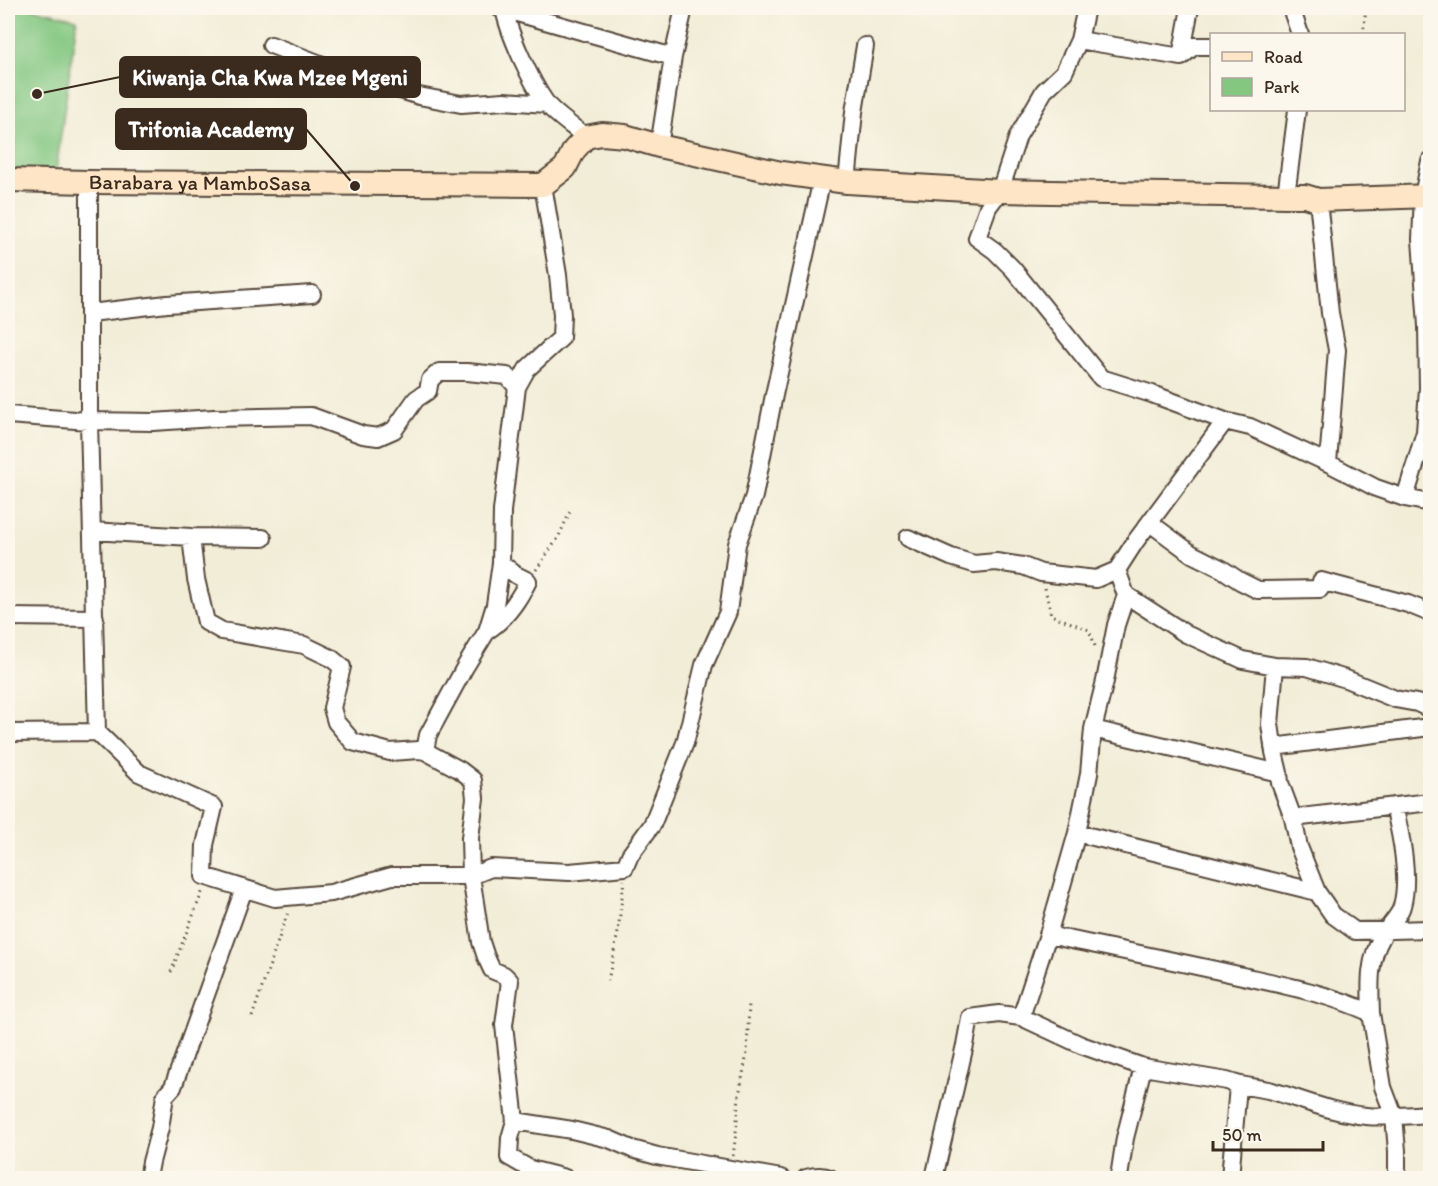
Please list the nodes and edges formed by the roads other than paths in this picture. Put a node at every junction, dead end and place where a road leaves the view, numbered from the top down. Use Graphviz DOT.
graph roads {
  1 [pos="503,8"];
  2 [pos="684,8"];
  3 [pos="1086,8"];
  4 [pos="1191,8"];
  5 [pos="1291,8"];
  6 [pos="1300,33"];
  7 [pos="1079,40"];
  8 [pos="271,45"];
  9 [pos="865,46"];
  10 [pos="1210,46"];
  11 [pos="673,57"];
  12 [pos="1181,57"];
  13 [pos="548,105"];
  14 [pos="1298,111"];
  15 [pos="586,137"];
  16 [pos="659,146"];
  17 [pos="1431,161"];
  18 [pos="822,179"];
  19 [pos="8,180"];
  20 [pos="89,182"];
  21 [pos="847,182"];
  22 [pos="543,185"];
  23 [pos="1000,191"];
  24 [pos="1286,195"];
  25 [pos="1427,196"];
  26 [pos="1317,200"];
  27 [pos="312,294"];
  28 [pos="90,313"];
  29 [pos="517,387"];
  30 [pos="8,416"];
  31 [pos="89,421"];
  32 [pos="1225,421"];
  33 [pos="1328,463"];
  34 [pos="1405,498"];
  35 [pos="1431,503"];
  36 [pos="1150,523"];
  37 [pos="92,531"];
  38 [pos="190,537"];
  39 [pos="263,538"];
  40 [pos="908,538"];
  41 [pos="501,563"];
  42 [pos="1117,570"];
  43 [pos="1126,595"];
  44 [pos="1431,613"];
  45 [pos="8,617"];
  46 [pos="95,618"];
  47 [pos="487,631"];
  48 [pos="1275,666"];
  49 [pos="1431,709"];
  50 [pos="1431,727"];
  51 [pos="1093,729"];
  52 [pos="97,732"];
  53 [pos="8,733"];
  54 [pos="1274,747"];
  55 [pos="425,751"];
  56 [pos="1279,773"];
  57 [pos="1431,802"];
  58 [pos="1394,806"];
  59 [pos="1293,818"];
  60 [pos="1077,832"];
  61 [pos="471,876"];
  62 [pos="244,889"];
  63 [pos="1317,892"];
  64 [pos="1431,929"];
  65 [pos="1386,930"];
  66 [pos="1048,935"];
  67 [pos="1371,1013"];
  68 [pos="1021,1017"];
  69 [pos="1143,1067"];
  70 [pos="1238,1086"];
  71 [pos="1431,1114"];
  72 [pos="1394,1116"];
  73 [pos="515,1121"];
  74 [pos="148,1179"];
  75 [pos="565,1179"];
  76 [pos="781,1179"];
  77 [pos="806,1179"];
  78 [pos="831,1179"];
  79 [pos="934,1179"];
  80 [pos="1117,1179"];
  81 [pos="1230,1179"];
  82 [pos="1397,1179"];
  1 -- 11 [label="street"];
  1 -- 13 [label="street"];
  2 -- 11 [label="street"];
  3 -- 7 [label="street"];
  4 -- 12 [label="street"];
  5 -- 6 [label="street"];
  7 -- 12 [label="street"];
  7 -- 23 [label="street"];
  8 -- 13 [label="street"];
  9 -- 21 [label="street"];
  10 -- 12 [label="street"];
  11 -- 16 [label="street"];
  13 -- 15 [label="street"];
  14 -- 24 [label="street"];
  15 -- 16 [label="street"];
  15 -- 22 [label="street"];
  16 -- 18 [label="street"];
  17 -- 25 [label="street"];
  18 -- 21 [label="street"];
  18 -- 61 [label="street"];
  19 -- 20 [label="street, Barabara ya MamboSasa"];
  20 -- 22 [label="street, Barabara ya MamboSasa"];
  20 -- 28 [label="street"];
  21 -- 23 [label="street"];
  22 -- 29 [label="street"];
  23 -- 24 [label="street"];
  23 -- 32 [label="street"];
  24 -- 26 [label="street"];
  25 -- 26 [label="street"];
  25 -- 34 [label="street"];
  26 -- 33 [label="street"];
  27 -- 28 [label="street"];
  28 -- 31 [label="street"];
  29 -- 31 [label="street"];
  29 -- 41 [label="street"];
  30 -- 31 [label="street"];
  31 -- 37 [label="street"];
  32 -- 33 [label="street"];
  32 -- 36 [label="street"];
  33 -- 34 [label="street"];
  34 -- 35 [label="street"];
  36 -- 42 [label="street"];
  36 -- 44 [label="street"];
  37 -- 38 [label="street"];
  37 -- 46 [label="street"];
  38 -- 39 [label="street"];
  38 -- 55 [label="street"];
  40 -- 42 [label="street"];
  41 -- 47 [label="street"];
  41 -- 47 [label="street"];
  42 -- 43 [label="street"];
  43 -- 48 [label="street"];
  43 -- 51 [label="street"];
  45 -- 46 [label="street"];
  46 -- 52 [label="street"];
  47 -- 55 [label="street"];
  48 -- 49 [label="street"];
  48 -- 54 [label="street"];
  50 -- 54 [label="street"];
  51 -- 56 [label="street"];
  51 -- 60 [label="street"];
  52 -- 53 [label="street"];
  52 -- 62 [label="street"];
  54 -- 56 [label="street"];
  55 -- 61 [label="street"];
  56 -- 59 [label="street"];
  57 -- 58 [label="street"];
  58 -- 59 [label="street"];
  58 -- 65 [label="street"];
  59 -- 63 [label="street"];
  60 -- 63 [label="street"];
  60 -- 66 [label="street"];
  61 -- 62 [label="street"];
  61 -- 73 [label="street"];
  62 -- 74 [label="street"];
  63 -- 65 [label="street"];
  64 -- 65 [label="street"];
  65 -- 67 [label="street"];
  66 -- 67 [label="street"];
  66 -- 68 [label="street"];
  67 -- 72 [label="street"];
  68 -- 69 [label="street"];
  68 -- 79 [label="street"];
  69 -- 70 [label="street"];
  69 -- 80 [label="street"];
  70 -- 72 [label="street"];
  70 -- 81 [label="street"];
  71 -- 72 [label="street"];
  72 -- 82 [label="street"];
  73 -- 75 [label="street"];
  73 -- 76 [label="street"];
  77 -- 78 [label="street"];
}
